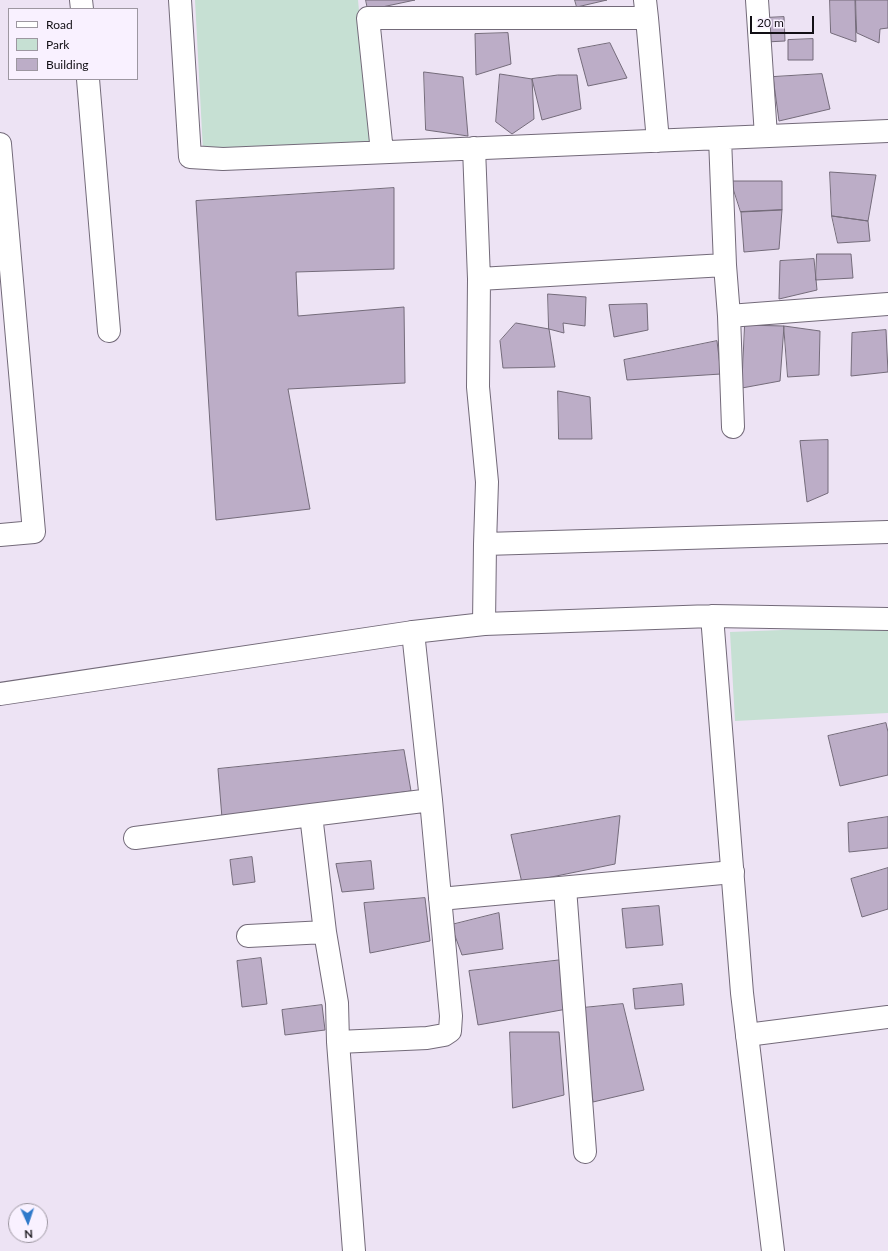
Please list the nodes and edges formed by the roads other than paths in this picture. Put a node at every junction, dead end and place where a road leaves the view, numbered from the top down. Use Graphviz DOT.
graph roads {
  1 [pos="180,0"];
  2 [pos="757,0"];
  3 [pos="646,9"];
  4 [pos="88,80"];
  5 [pos="888,131"];
  6 [pos="766,136"];
  7 [pos="720,138"];
  8 [pos="658,141"];
  9 [pos="0,144"];
  10 [pos="474,148"];
  11 [pos="382,152"];
  12 [pos="725,265"];
  13 [pos="478,279"];
  14 [pos="888,304"];
  15 [pos="729,316"];
  16 [pos="109,331"];
  17 [pos="733,427"];
  18 [pos="888,532"];
  19 [pos="0,535"];
  20 [pos="485,544"];
  21 [pos="712,616"];
  22 [pos="888,619"];
  23 [pos="484,624"];
  24 [pos="413,632"];
  25 [pos="0,694"];
  26 [pos="431,800"];
  27 [pos="311,815"];
  28 [pos="135,838"];
  29 [pos="733,872"];
  30 [pos="565,888"];
  31 [pos="440,899"];
  32 [pos="325,932"];
  33 [pos="248,936"];
  34 [pos="888,1017"];
  35 [pos="747,1035"];
  36 [pos="338,1042"];
  37 [pos="585,1152"];
  38 [pos="354,1251"];
  39 [pos="773,1251"];
  1 -- 11 [label="street"];
  2 -- 6 [label="street"];
  3 -- 8 [label="street"];
  3 -- 11 [label="street"];
  4 -- 16 [label="street"];
  5 -- 6 [label="street"];
  6 -- 7 [label="street"];
  7 -- 8 [label="street"];
  7 -- 12 [label="street"];
  8 -- 10 [label="street"];
  9 -- 19 [label="street"];
  10 -- 11 [label="street"];
  10 -- 13 [label="street"];
  12 -- 13 [label="street"];
  12 -- 15 [label="street"];
  13 -- 20 [label="street"];
  14 -- 15 [label="street"];
  15 -- 17 [label="street"];
  18 -- 20 [label="street"];
  20 -- 23 [label="street"];
  21 -- 22 [label="street"];
  21 -- 23 [label="street"];
  21 -- 29 [label="street"];
  23 -- 24 [label="street"];
  24 -- 25 [label="street"];
  24 -- 26 [label="street"];
  26 -- 27 [label="street"];
  26 -- 31 [label="street"];
  27 -- 28 [label="street"];
  27 -- 32 [label="street"];
  29 -- 30 [label="street"];
  29 -- 35 [label="street"];
  30 -- 31 [label="street"];
  30 -- 37 [label="street"];
  31 -- 36 [label="street"];
  32 -- 33 [label="street"];
  32 -- 36 [label="street"];
  34 -- 35 [label="street"];
  35 -- 39 [label="street"];
  36 -- 38 [label="street"];
}
